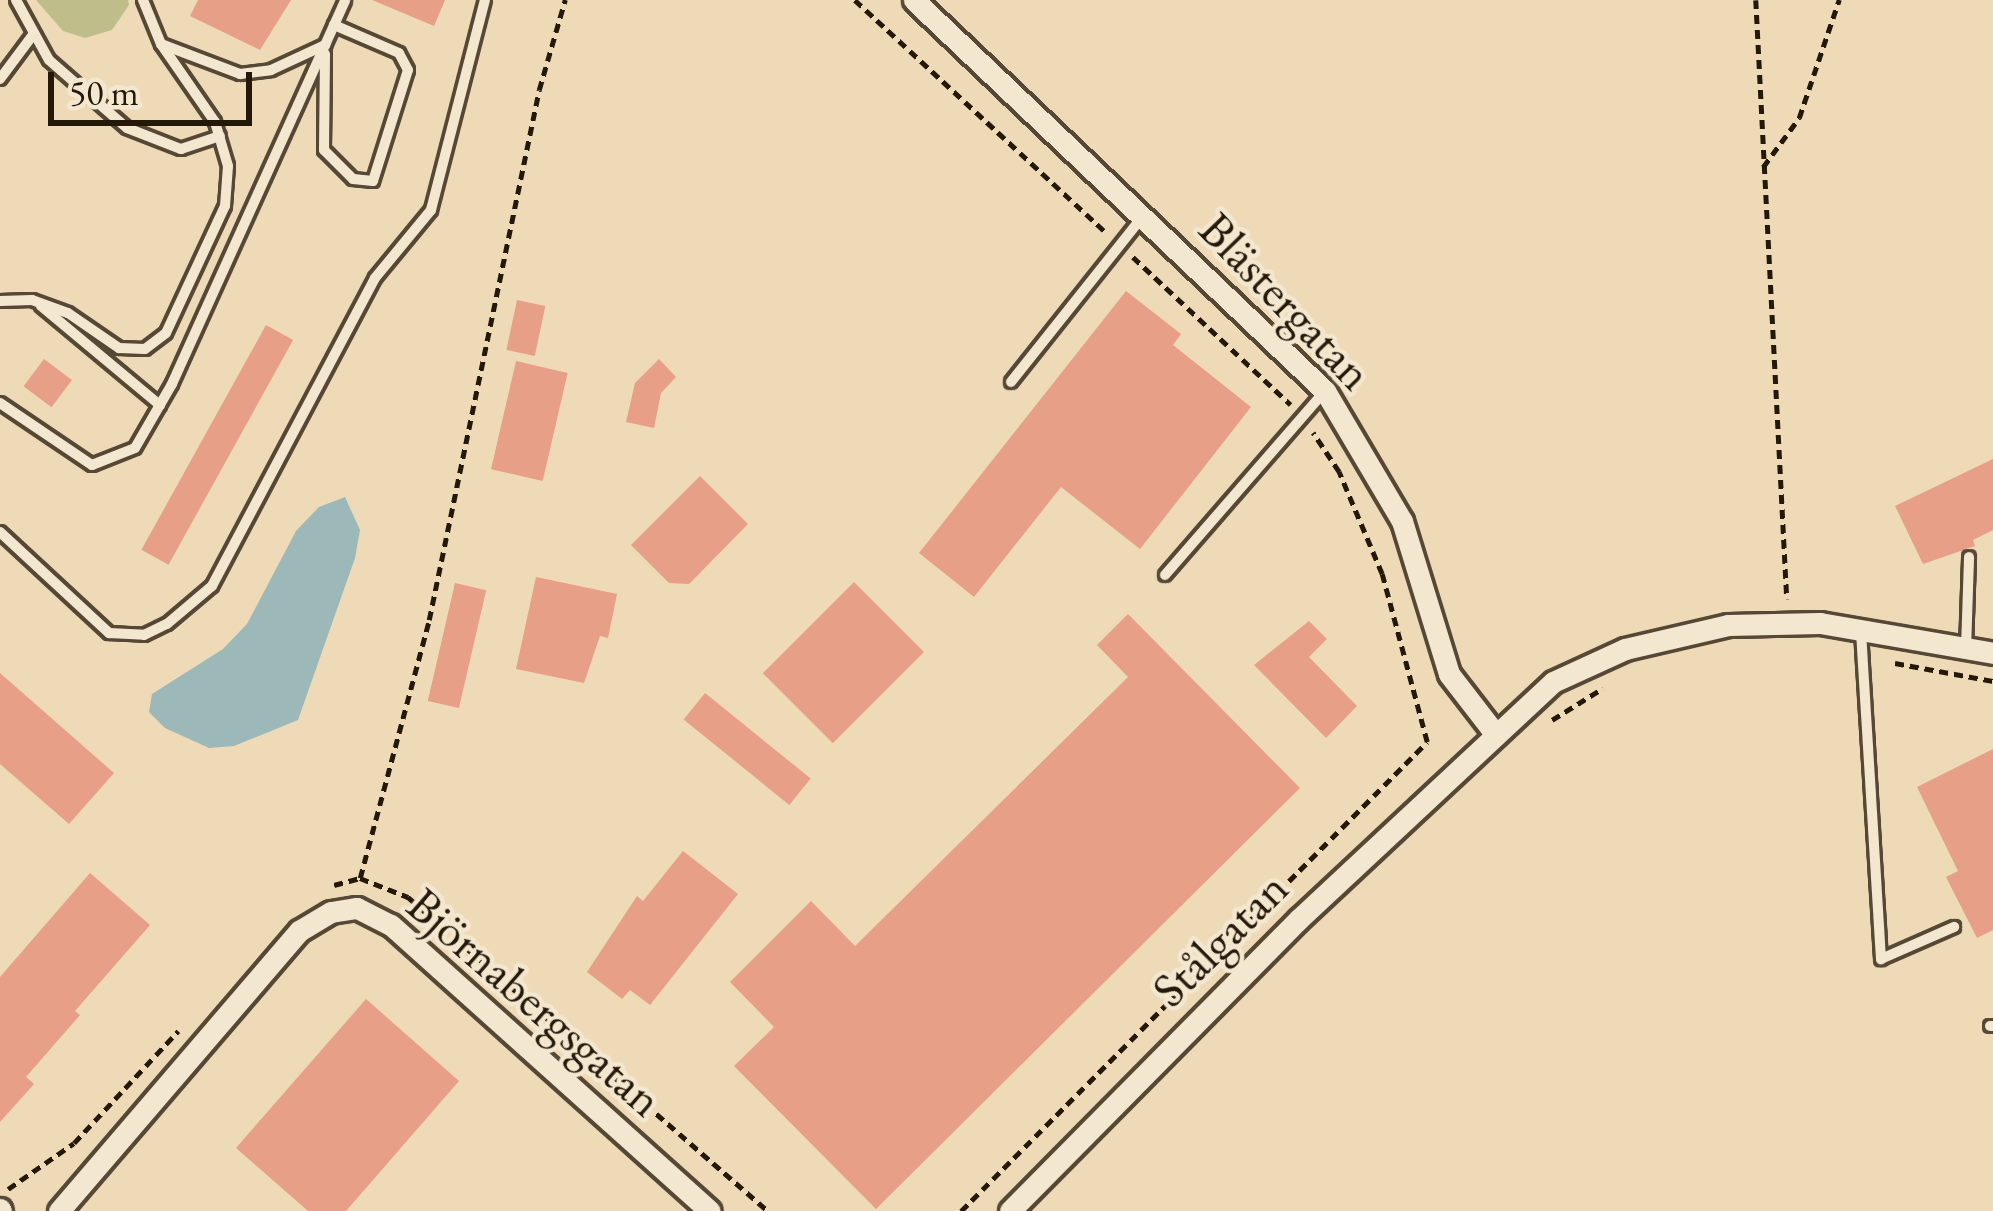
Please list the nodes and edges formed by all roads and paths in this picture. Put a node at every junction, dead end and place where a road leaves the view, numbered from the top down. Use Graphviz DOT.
graph roads {
  1 [pos="16,0"];
  2 [pos="143,0"];
  3 [pos="345,0"];
  4 [pos="485,0"];
  5 [pos="566,0"];
  6 [pos="855,0"];
  7 [pos="914,0"];
  8 [pos="1756,0"];
  9 [pos="1838,0"];
  10 [pos="334,25"];
  11 [pos="32,36"];
  12 [pos="161,44"];
  13 [pos="326,45"];
  14 [pos="0,79"];
  15 [pos="220,136"];
  16 [pos="1763,167"];
  17 [pos="1143,215"];
  18 [pos="1120,244"];
  19 [pos="0,301"];
  20 [pos="39,303"];
  21 [pos="1011,382"];
  22 [pos="1325,391"];
  23 [pos="0,403"];
  24 [pos="160,405"];
  25 [pos="1301,417"];
  26 [pos="0,532"];
  27 [pos="1970,557"];
  28 [pos="1165,575"];
  29 [pos="1789,623"];
  30 [pos="1861,632"];
  31 [pos="1966,652"];
  32 [pos="1993,653"];
  33 [pos="1861,656"];
  34 [pos="1993,681"];
  35 [pos="1611,683"];
  36 [pos="1493,731"];
  37 [pos="1535,732"];
  38 [pos="1427,742"];
  39 [pos="1455,767"];
  40 [pos="360,878"];
  41 [pos="320,895"];
  42 [pos="1954,927"];
  43 [pos="191,1016"];
  44 [pos="0,1198"];
  45 [pos="59,1211"];
  46 [pos="710,1211"];
  47 [pos="768,1211"];
  48 [pos="961,1211"];
  49 [pos="1010,1211"];
  1 -- 11 [label="lane"];
  2 -- 12 [label="lane"];
  3 -- 10 [label="lane"];
  4 -- 26 [label="lane"];
  5 -- 40 [label="path"];
  6 -- 18 [label="path"];
  7 -- 17 [label="street, Blästergatan"];
  8 -- 16 [label="path"];
  9 -- 16 [label="path"];
  10 -- 13 [label="lane"];
  10 -- 13 [label="lane"];
  11 -- 14 [label="lane"];
  11 -- 15 [label="lane"];
  12 -- 13 [label="lane"];
  12 -- 15 [label="lane"];
  13 -- 24 [label="lane"];
  15 -- 20 [label="lane"];
  16 -- 29 [label="path"];
  17 -- 18 [label="lane"];
  17 -- 22 [label="street, Blästergatan"];
  18 -- 21 [label="lane"];
  18 -- 25 [label="path"];
  19 -- 20 [label="lane"];
  20 -- 24 [label="lane"];
  22 -- 25 [label="lane"];
  22 -- 36 [label="street, Blästergatan"];
  23 -- 24 [label="lane"];
  25 -- 28 [label="lane"];
  25 -- 38 [label="path"];
  27 -- 31 [label="lane"];
  29 -- 30 [label="street, Stålgatan"];
  29 -- 36 [label="street, Stålgatan"];
  30 -- 31 [label="street, Stålgatan"];
  30 -- 33 [label="lane"];
  31 -- 32 [label="street, Stålgatan"];
  33 -- 34 [label="path"];
  33 -- 42 [label="lane"];
  35 -- 37 [label="path"];
  36 -- 39 [label="street, Stålgatan"];
  38 -- 39 [label="path"];
  38 -- 48 [label="path"];
  39 -- 49 [label="street, Stålgatan"];
  40 -- 41 [label="path"];
  40 -- 47 [label="path"];
  43 -- 44 [label="path"];
  45 -- 46 [label="street, Björnabergsgatan"];
}
